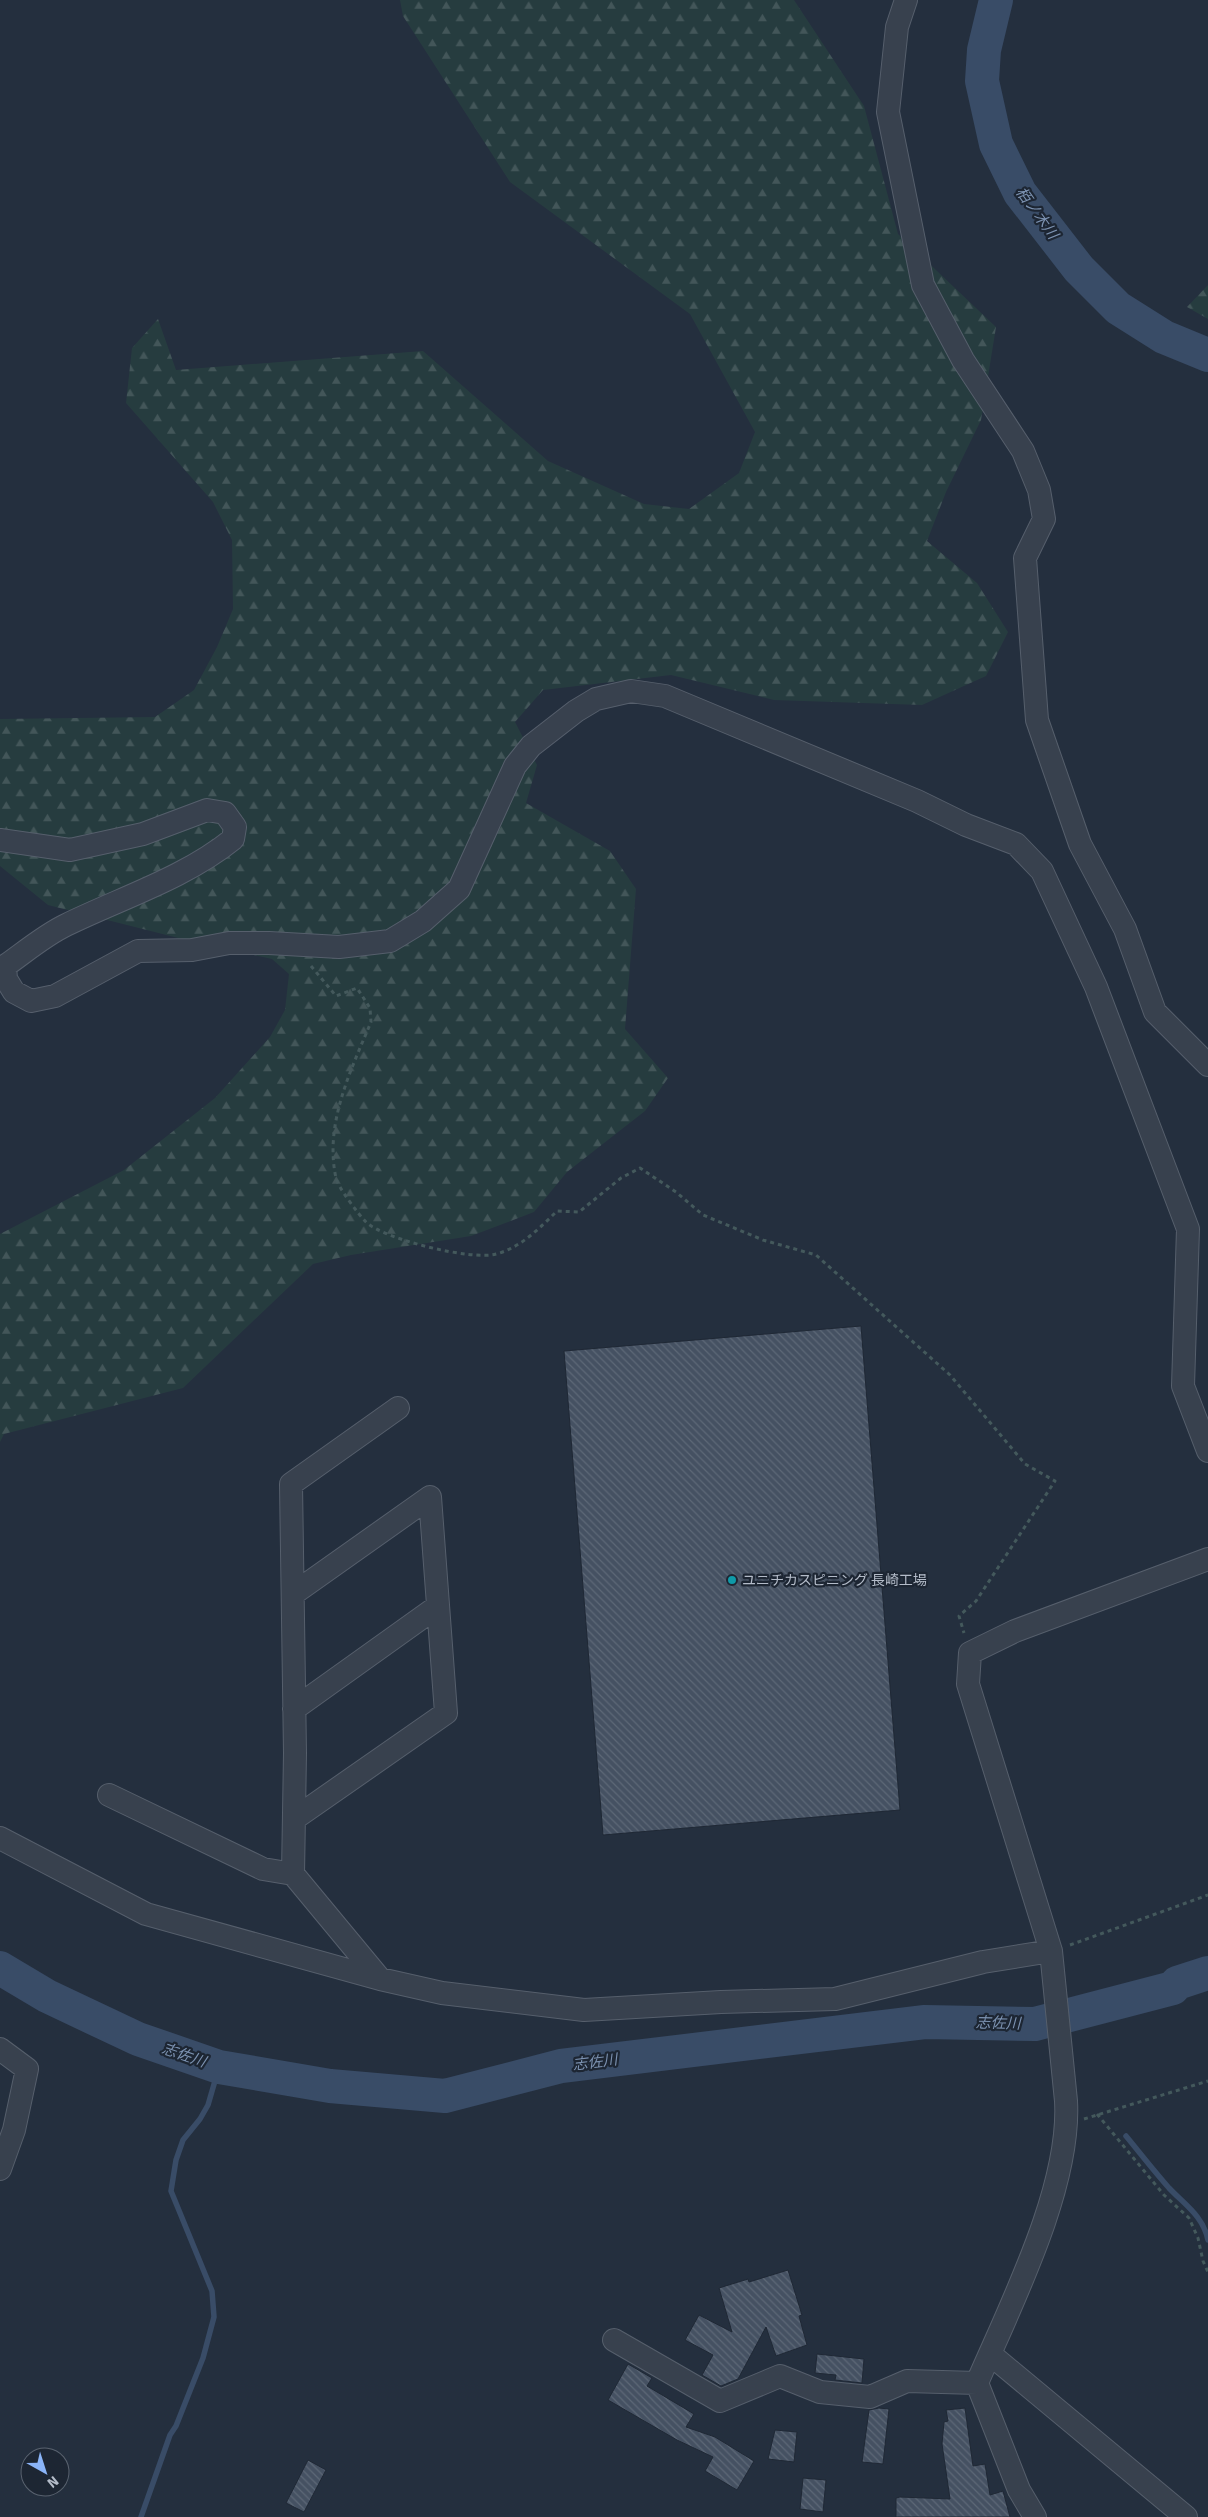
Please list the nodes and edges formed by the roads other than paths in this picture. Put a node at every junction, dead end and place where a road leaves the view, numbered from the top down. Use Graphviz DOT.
graph roads {
  1 [pos="906,0"];
  2 [pos="0,840"];
  3 [pos="1208,1066"];
  4 [pos="398,1408"];
  5 [pos="1208,1451"];
  6 [pos="1208,1559"];
  7 [pos="293,1594"];
  8 [pos="438,1606"];
  9 [pos="294,1709"];
  10 [pos="109,1795"];
  11 [pos="294,1819"];
  12 [pos="0,1838"];
  13 [pos="293,1874"];
  14 [pos="1051,1951"];
  15 [pos="380,1979"];
  16 [pos="0,2049"];
  17 [pos="0,2169"];
  18 [pos="614,2340"];
  19 [pos="990,2354"];
  20 [pos="977,2383"];
  21 [pos="1035,2517"];
  22 [pos="1186,2517"];
  1 -- 3 [label="street"];
  2 -- 5 [label="street"];
  4 -- 7 [label="street"];
  6 -- 14 [label="street"];
  7 -- 8 [label="street"];
  7 -- 9 [label="street"];
  8 -- 9 [label="street"];
  8 -- 11 [label="street"];
  9 -- 11 [label="street"];
  10 -- 13 [label="street"];
  11 -- 13 [label="street"];
  12 -- 15 [label="street"];
  13 -- 15 [label="street"];
  14 -- 15 [label="street"];
  14 -- 19 [label="street"];
  16 -- 17 [label="street"];
  18 -- 20 [label="street"];
  19 -- 20 [label="street"];
  19 -- 22 [label="street"];
  20 -- 21 [label="street"];
}
